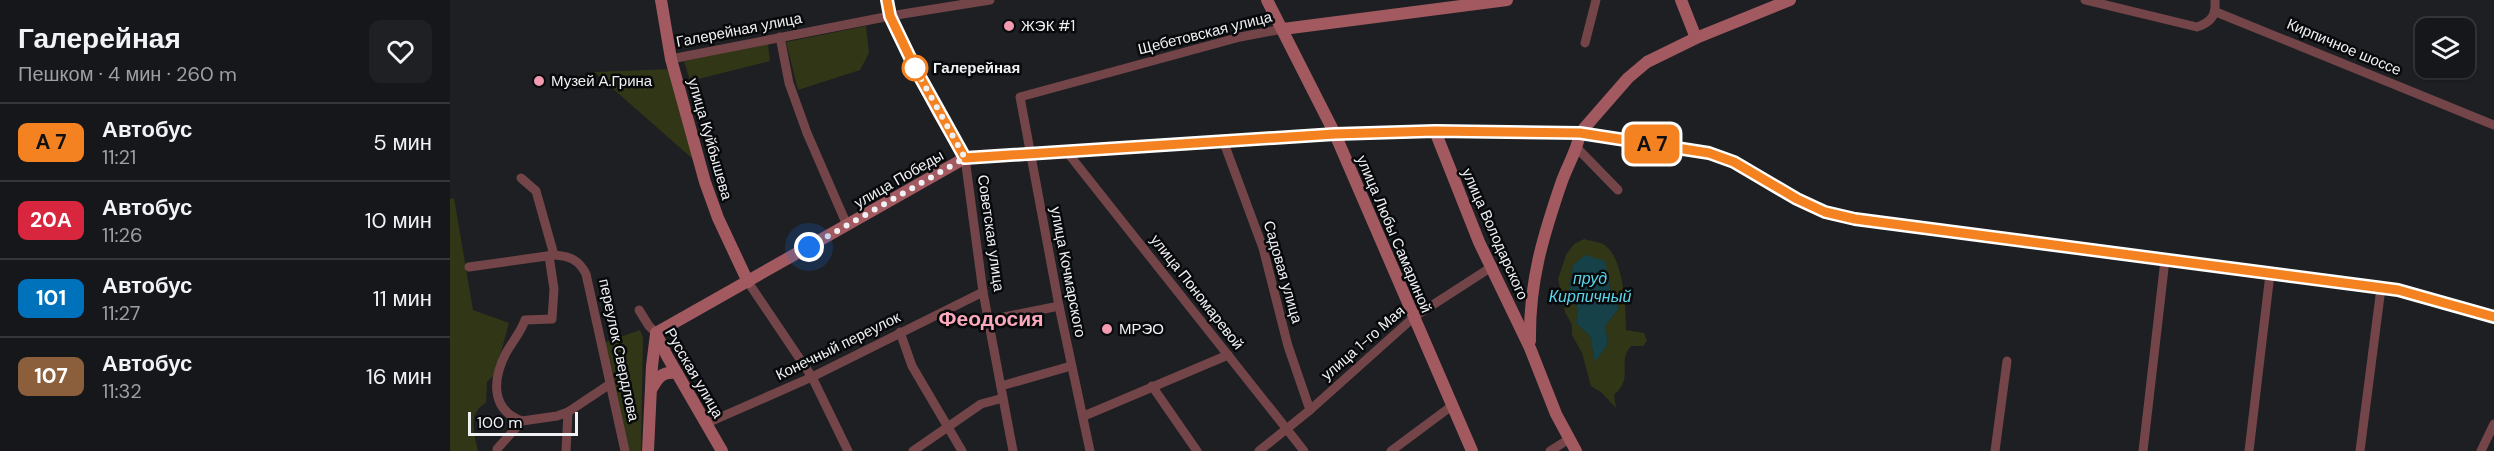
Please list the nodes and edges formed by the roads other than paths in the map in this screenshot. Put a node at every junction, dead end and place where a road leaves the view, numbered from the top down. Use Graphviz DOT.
graph roads {
  1 [pos="662,0"];
  2 [pos="887,0"];
  3 [pos="990,0"];
  4 [pos="1267,0"];
  5 [pos="1507,0"];
  6 [pos="1596,0"];
  7 [pos="1681,0"];
  8 [pos="1790,0"];
  9 [pos="2085,0"];
  10 [pos="2215,0"];
  11 [pos="1461,4"];
  12 [pos="2216,12"];
  13 [pos="890,16"];
  14 [pos="1282,29"];
  15 [pos="780,37"];
  16 [pos="1696,38"];
  17 [pos="1585,43"];
  18 [pos="671,59"];
  19 [pos="1020,97"];
  20 [pos="2494,125"];
  21 [pos="1435,131"];
  22 [pos="1580,133"];
  23 [pos="1335,134"];
  24 [pos="1224,143"];
  25 [pos="1577,148"];
  26 [pos="1066,152"];
  27 [pos="1031,154"];
  28 [pos="965,158"];
  29 [pos="521,178"];
  30 [pos="1618,190"];
  31 [pos="847,225"];
  32 [pos="552,255"];
  33 [pos="2165,260"];
  34 [pos="1493,266"];
  35 [pos="469,267"];
  36 [pos="2270,274"];
  37 [pos="751,280"];
  38 [pos="2381,288"];
  39 [pos="983,292"];
  40 [pos="1059,306"];
  41 [pos="639,310"];
  42 [pos="1414,317"];
  43 [pos="2494,317"];
  44 [pos="989,320"];
  45 [pos="900,332"];
  46 [pos="656,333"];
  47 [pos="1530,348"];
  48 [pos="667,356"];
  49 [pos="1228,356"];
  50 [pos="2007,362"];
  51 [pos="1071,366"];
  52 [pos="677,373"];
  53 [pos="812,377"];
  54 [pos="609,384"];
  55 [pos="1001,386"];
  56 [pos="1152,386"];
  57 [pos="650,391"];
  58 [pos="1003,398"];
  59 [pos="1453,405"];
  60 [pos="1310,410"];
  61 [pos="568,412"];
  62 [pos="1084,416"];
  63 [pos="522,421"];
  64 [pos="705,424"];
  65 [pos="2494,424"];
  66 [pos="948,427"];
  67 [pos="1287,428"];
  68 [pos="1569,439"];
  69 [pos="496,450"];
  70 [pos="566,451"];
  71 [pos="625,451"];
  72 [pos="648,451"];
  73 [pos="722,451"];
  74 [pos="848,451"];
  75 [pos="913,451"];
  76 [pos="962,451"];
  77 [pos="1013,451"];
  78 [pos="1090,451"];
  79 [pos="1197,451"];
  80 [pos="1259,451"];
  81 [pos="1304,451"];
  82 [pos="1391,451"];
  83 [pos="1472,451"];
  84 [pos="1550,451"];
  85 [pos="1576,451"];
  86 [pos="1995,451"];
  87 [pos="2143,451"];
  88 [pos="2249,451"];
  89 [pos="2360,451"];
  90 [pos="2481,451"];
  1 -- 18 [label="main road, улица Куйбышева"];
  2 -- 13 [label="main road, Советская улица"];
  3 -- 13 [label="street, Галерейная улица"];
  4 -- 14 [label="main road, улица Любы Самариной"];
  5 -- 11 [label="main road, Щебетовская улица"];
  6 -- 17 [label="street"];
  7 -- 16 [label="main road"];
  8 -- 16 [label="main road"];
  9 -- 12 [label="street"];
  10 -- 12 [label="street"];
  11 -- 14 [label="main road, Щебетовская улица"];
  12 -- 20 [label="street, Кирпичное шоссе"];
  13 -- 15 [label="street, Галерейная улица"];
  13 -- 28 [label="main road, Советская улица"];
  14 -- 19 [label="street, Щебетовская улица"];
  14 -- 23 [label="main road, улица Любы Самариной"];
  15 -- 18 [label="street, Галерейная улица"];
  15 -- 31 [label="street"];
  16 -- 22 [label="main road"];
  18 -- 37 [label="main road, улица Куйбышева"];
  19 -- 27 [label="street, улица Кочмарского"];
  21 -- 22 [label="main road, улица Победы"];
  21 -- 23 [label="main road, улица Победы"];
  21 -- 34 [label="main road, улица Володарского"];
  22 -- 25 [label="main road, улица Володарского"];
  22 -- 33 [label="main road, улица Победы"];
  23 -- 24 [label="main road, улица Победы"];
  23 -- 42 [label="main road, улица Любы Самариной"];
  24 -- 26 [label="main road, улица Победы"];
  24 -- 60 [label="street, Садовая улица"];
  25 -- 30 [label="street"];
  25 -- 47 [label="main road, улица Володарского"];
  26 -- 27 [label="main road, улица Победы"];
  26 -- 49 [label="street, улица Пономаревой"];
  27 -- 28 [label="main road, улица Победы"];
  27 -- 40 [label="street, улица Кочмарского"];
  28 -- 31 [label="main road, улица Победы"];
  28 -- 39 [label="street, Советская улица"];
  29 -- 32 [label="street"];
  31 -- 37 [label="main road, улица Победы"];
  32 -- 35 [label="street"];
  32 -- 54 [label="street, переулок Свердлова"];
  32 -- 63 [label="street"];
  33 -- 36 [label="main road, улица Победы"];
  33 -- 87 [label="street"];
  34 -- 42 [label="street, улица 1-го Мая"];
  34 -- 47 [label="main road, улица Володарского"];
  36 -- 38 [label="main road, улица Победы"];
  36 -- 88 [label="street"];
  37 -- 46 [label="main road, улица Победы"];
  37 -- 53 [label="street"];
  38 -- 43 [label="main road, улица Победы"];
  38 -- 89 [label="street"];
  39 -- 44 [label="street, Советская улица"];
  39 -- 45 [label="street, Конечный переулок"];
  40 -- 44 [label="street"];
  40 -- 51 [label="street, улица Кочмарского"];
  41 -- 46 [label="street, Русская улица"];
  42 -- 59 [label="main road, улица Любы Самариной"];
  42 -- 60 [label="street, улица 1-го Мая"];
  44 -- 55 [label="street, Советская улица"];
  45 -- 53 [label="street, Конечный переулок"];
  45 -- 66 [label="street"];
  46 -- 48 [label="main road, Русская улица"];
  46 -- 57 [label="main road"];
  47 -- 68 [label="main road, улица Володарского"];
  48 -- 52 [label="main road, Русская улица"];
  48 -- 57 [label="main road"];
  49 -- 56 [label="street"];
  49 -- 67 [label="street, улица Пономаревой"];
  50 -- 86 [label="street"];
  51 -- 55 [label="street"];
  51 -- 62 [label="street, улица Кочмарского"];
  52 -- 57 [label="main road"];
  52 -- 64 [label="main road, Русская улица"];
  53 -- 64 [label="street, Конечный переулок"];
  53 -- 74 [label="street"];
  54 -- 61 [label="street"];
  54 -- 71 [label="street, переулок Свердлова"];
  55 -- 58 [label="street, Советская улица"];
  56 -- 62 [label="street"];
  56 -- 79 [label="street"];
  57 -- 72 [label="main road"];
  58 -- 66 [label="street"];
  58 -- 77 [label="street, Советская улица"];
  59 -- 82 [label="street"];
  59 -- 83 [label="main road, улица Любы Самариной"];
  60 -- 67 [label="street, улица 1-го Мая"];
  61 -- 63 [label="street"];
  61 -- 70 [label="street"];
  62 -- 78 [label="street, улица Кочмарского"];
  63 -- 69 [label="street"];
  64 -- 73 [label="main road, Русская улица"];
  65 -- 90 [label="street"];
  66 -- 75 [label="street"];
  66 -- 76 [label="street"];
  67 -- 80 [label="street, улица 1-го Мая"];
  67 -- 81 [label="street, улица Пономаревой"];
  68 -- 84 [label="street"];
  68 -- 85 [label="main road, улица Володарского"];
}
